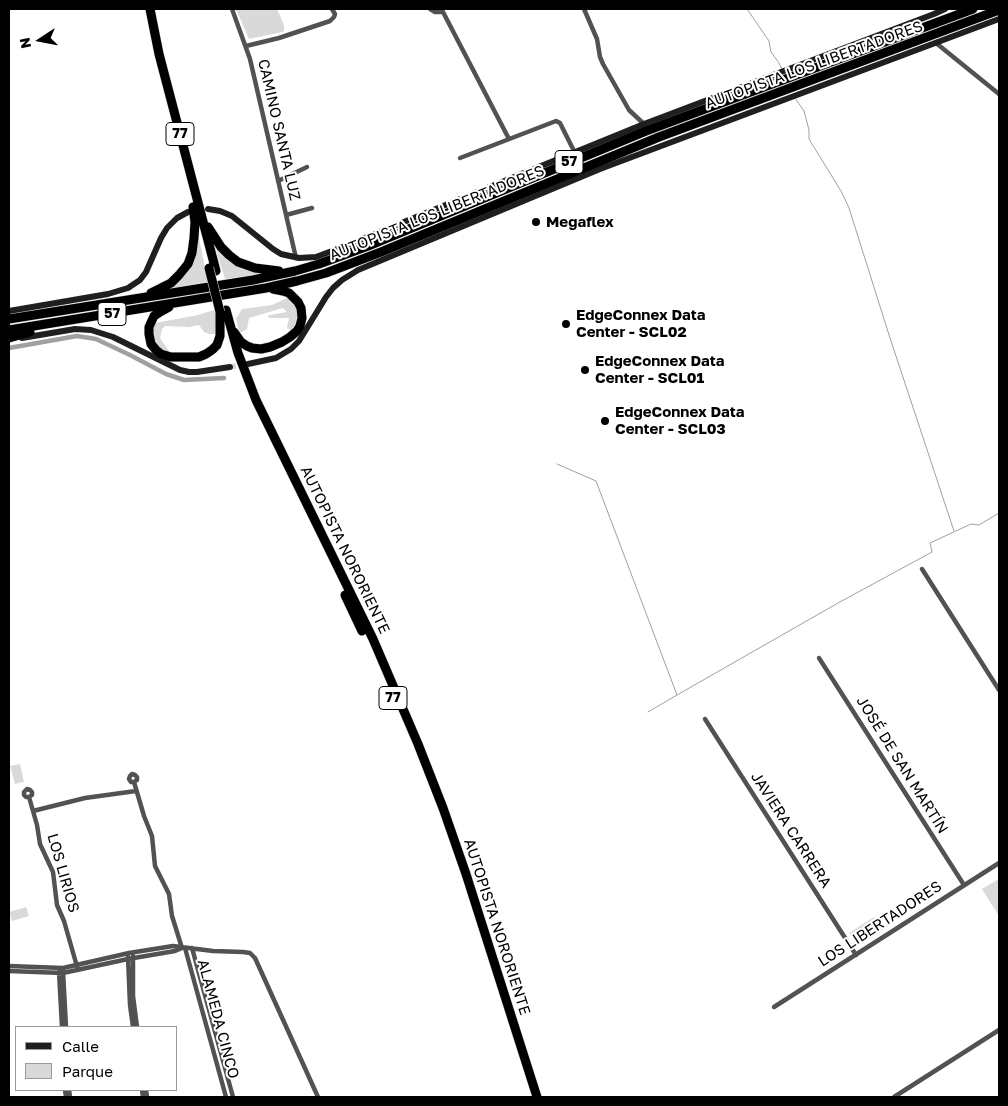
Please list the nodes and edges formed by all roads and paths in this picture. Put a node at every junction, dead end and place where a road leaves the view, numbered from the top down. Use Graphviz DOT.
graph roads {
  1 [pos="144,9"];
  2 [pos="150,9"];
  3 [pos="232,9"];
  4 [pos="332,9"];
  5 [pos="430,9"];
  6 [pos="584,9"];
  7 [pos="945,9"];
  8 [pos="973,9"];
  9 [pos="444,10"];
  10 [pos="999,10"];
  11 [pos="999,19"];
  12 [pos="936,43"];
  13 [pos="246,46"];
  14 [pos="792,72"];
  15 [pos="772,79"];
  16 [pos="799,89"];
  17 [pos="999,94"];
  18 [pos="780,97"];
  19 [pos="644,124"];
  20 [pos="509,139"];
  21 [pos="574,152"];
  22 [pos="460,158"];
  23 [pos="307,167"];
  24 [pos="278,180"];
  25 [pos="312,208"];
  26 [pos="191,210"];
  27 [pos="205,212"];
  28 [pos="286,215"];
  29 [pos="296,258"];
  30 [pos="212,270"];
  31 [pos="295,271"];
  32 [pos="266,288"];
  33 [pos="132,299"];
  34 [pos="178,302"];
  35 [pos="65,310"];
  36 [pos="223,311"];
  37 [pos="9,312"];
  38 [pos="9,319"];
  39 [pos="65,321"];
  40 [pos="229,322"];
  41 [pos="9,330"];
  42 [pos="9,339"];
  43 [pos="248,364"];
  44 [pos="230,366"];
  45 [pos="922,569"];
  46 [pos="820,658"];
  47 [pos="999,690"];
  48 [pos="705,719"];
  49 [pos="134,782"];
  50 [pos="136,791"];
  51 [pos="29,797"];
  52 [pos="33,811"];
  53 [pos="999,863"];
  54 [pos="964,885"];
  55 [pos="184,948"];
  56 [pos="192,948"];
  57 [pos="131,955"];
  58 [pos="856,955"];
  59 [pos="9,966"];
  60 [pos="77,968"];
  61 [pos="9,971"];
  62 [pos="61,971"];
  63 [pos="774,1007"];
  64 [pos="62,1026"];
  65 [pos="66,1026"];
  66 [pos="133,1026"];
  67 [pos="137,1026"];
  68 [pos="999,1030"];
  69 [pos="226,1097"];
  70 [pos="233,1097"];
  71 [pos="318,1097"];
  72 [pos="531,1097"];
  73 [pos="537,1097"];
  74 [pos="894,1097"];
  1 -- 26 [label="highway, AUTOPISTA NORORIENTE / 77"];
  2 -- 27 [label="highway, AUTOPISTA NORORIENTE / 77"];
  3 -- 13 [label="street, CAMINO SANTA LUZ"];
  4 -- 13 [label="street"];
  5 -- 9 [label="street"];
  6 -- 19 [label="street"];
  7 -- 14 [label="street"];
  8 -- 14 [label="highway, AUTOPISTA LOS LIBERTADORES / 57"];
  9 -- 20 [label="street"];
  10 -- 16 [label="highway, AUTOPISTA LOS LIBERTADORES / 57"];
  11 -- 12 [label="street"];
  12 -- 16 [label="street"];
  12 -- 17 [label="street"];
  13 -- 24 [label="street, CAMINO SANTA LUZ"];
  14 -- 15 [label="highway, AUTOPISTA LOS LIBERTADORES / 57"];
  15 -- 19 [label="street"];
  15 -- 31 [label="highway, AUTOPISTA LOS LIBERTADORES / 57"];
  16 -- 18 [label="highway, AUTOPISTA LOS LIBERTADORES / 57"];
  18 -- 32 [label="highway, AUTOPISTA LOS LIBERTADORES / 57"];
  18 -- 43 [label="street"];
  19 -- 21 [label="street"];
  20 -- 21 [label="street"];
  20 -- 22 [label="street"];
  21 -- 29 [label="street"];
  23 -- 24 [label="street"];
  24 -- 28 [label="street, CAMINO SANTA LUZ"];
  25 -- 28 [label="street"];
  26 -- 30 [label="highway, AUTOPISTA NORORIENTE / 77"];
  26 -- 33 [label="highway"];
  26 -- 37 [label="street"];
  27 -- 29 [label="street"];
  27 -- 30 [label="highway, AUTOPISTA NORORIENTE / 77"];
  27 -- 31 [label="highway"];
  28 -- 29 [label="street, CAMINO SANTA LUZ"];
  30 -- 36 [label="highway, AUTOPISTA NORORIENTE / 77, bridge"];
  31 -- 33 [label="highway, AUTOPISTA LOS LIBERTADORES / 57"];
  32 -- 34 [label="highway, AUTOPISTA LOS LIBERTADORES / 57"];
  32 -- 40 [label="highway"];
  33 -- 35 [label="highway, AUTOPISTA LOS LIBERTADORES / 57"];
  34 -- 36 [label="highway"];
  34 -- 39 [label="highway, AUTOPISTA LOS LIBERTADORES / 57"];
  35 -- 37 [label="highway"];
  35 -- 38 [label="highway, AUTOPISTA LOS LIBERTADORES / 57"];
  36 -- 40 [label="highway, AUTOPISTA NORORIENTE / 77"];
  36 -- 72 [label="highway, AUTOPISTA NORORIENTE / 77"];
  39 -- 41 [label="highway, AUTOPISTA LOS LIBERTADORES / 57"];
  39 -- 42 [label="highway"];
  40 -- 73 [label="highway, AUTOPISTA NORORIENTE / 77"];
  42 -- 44 [label="street"];
  45 -- 47 [label="street"];
  46 -- 54 [label="street, JOSÉ DE SAN MARTÍN"];
  48 -- 58 [label="street, JAVIERA CARRERA"];
  49 -- 50 [label="street"];
  50 -- 52 [label="street"];
  50 -- 55 [label="street"];
  51 -- 52 [label="street, LOS LIRIOS"];
  52 -- 60 [label="street, LOS LIRIOS"];
  53 -- 54 [label="street, LOS LIBERTADORES"];
  54 -- 58 [label="street, LOS LIBERTADORES"];
  55 -- 56 [label="street"];
  55 -- 57 [label="street"];
  55 -- 69 [label="street, ALAMEDA CINCO"];
  56 -- 70 [label="street, ALAMEDA CINCO"];
  56 -- 71 [label="street"];
  57 -- 60 [label="street"];
  57 -- 66 [label="street"];
  57 -- 67 [label="street"];
  58 -- 63 [label="street, LOS LIBERTADORES"];
  59 -- 62 [label="street"];
  60 -- 62 [label="street"];
  61 -- 62 [label="street"];
  62 -- 64 [label="street"];
  62 -- 65 [label="street"];
  68 -- 74 [label="street"];
}
